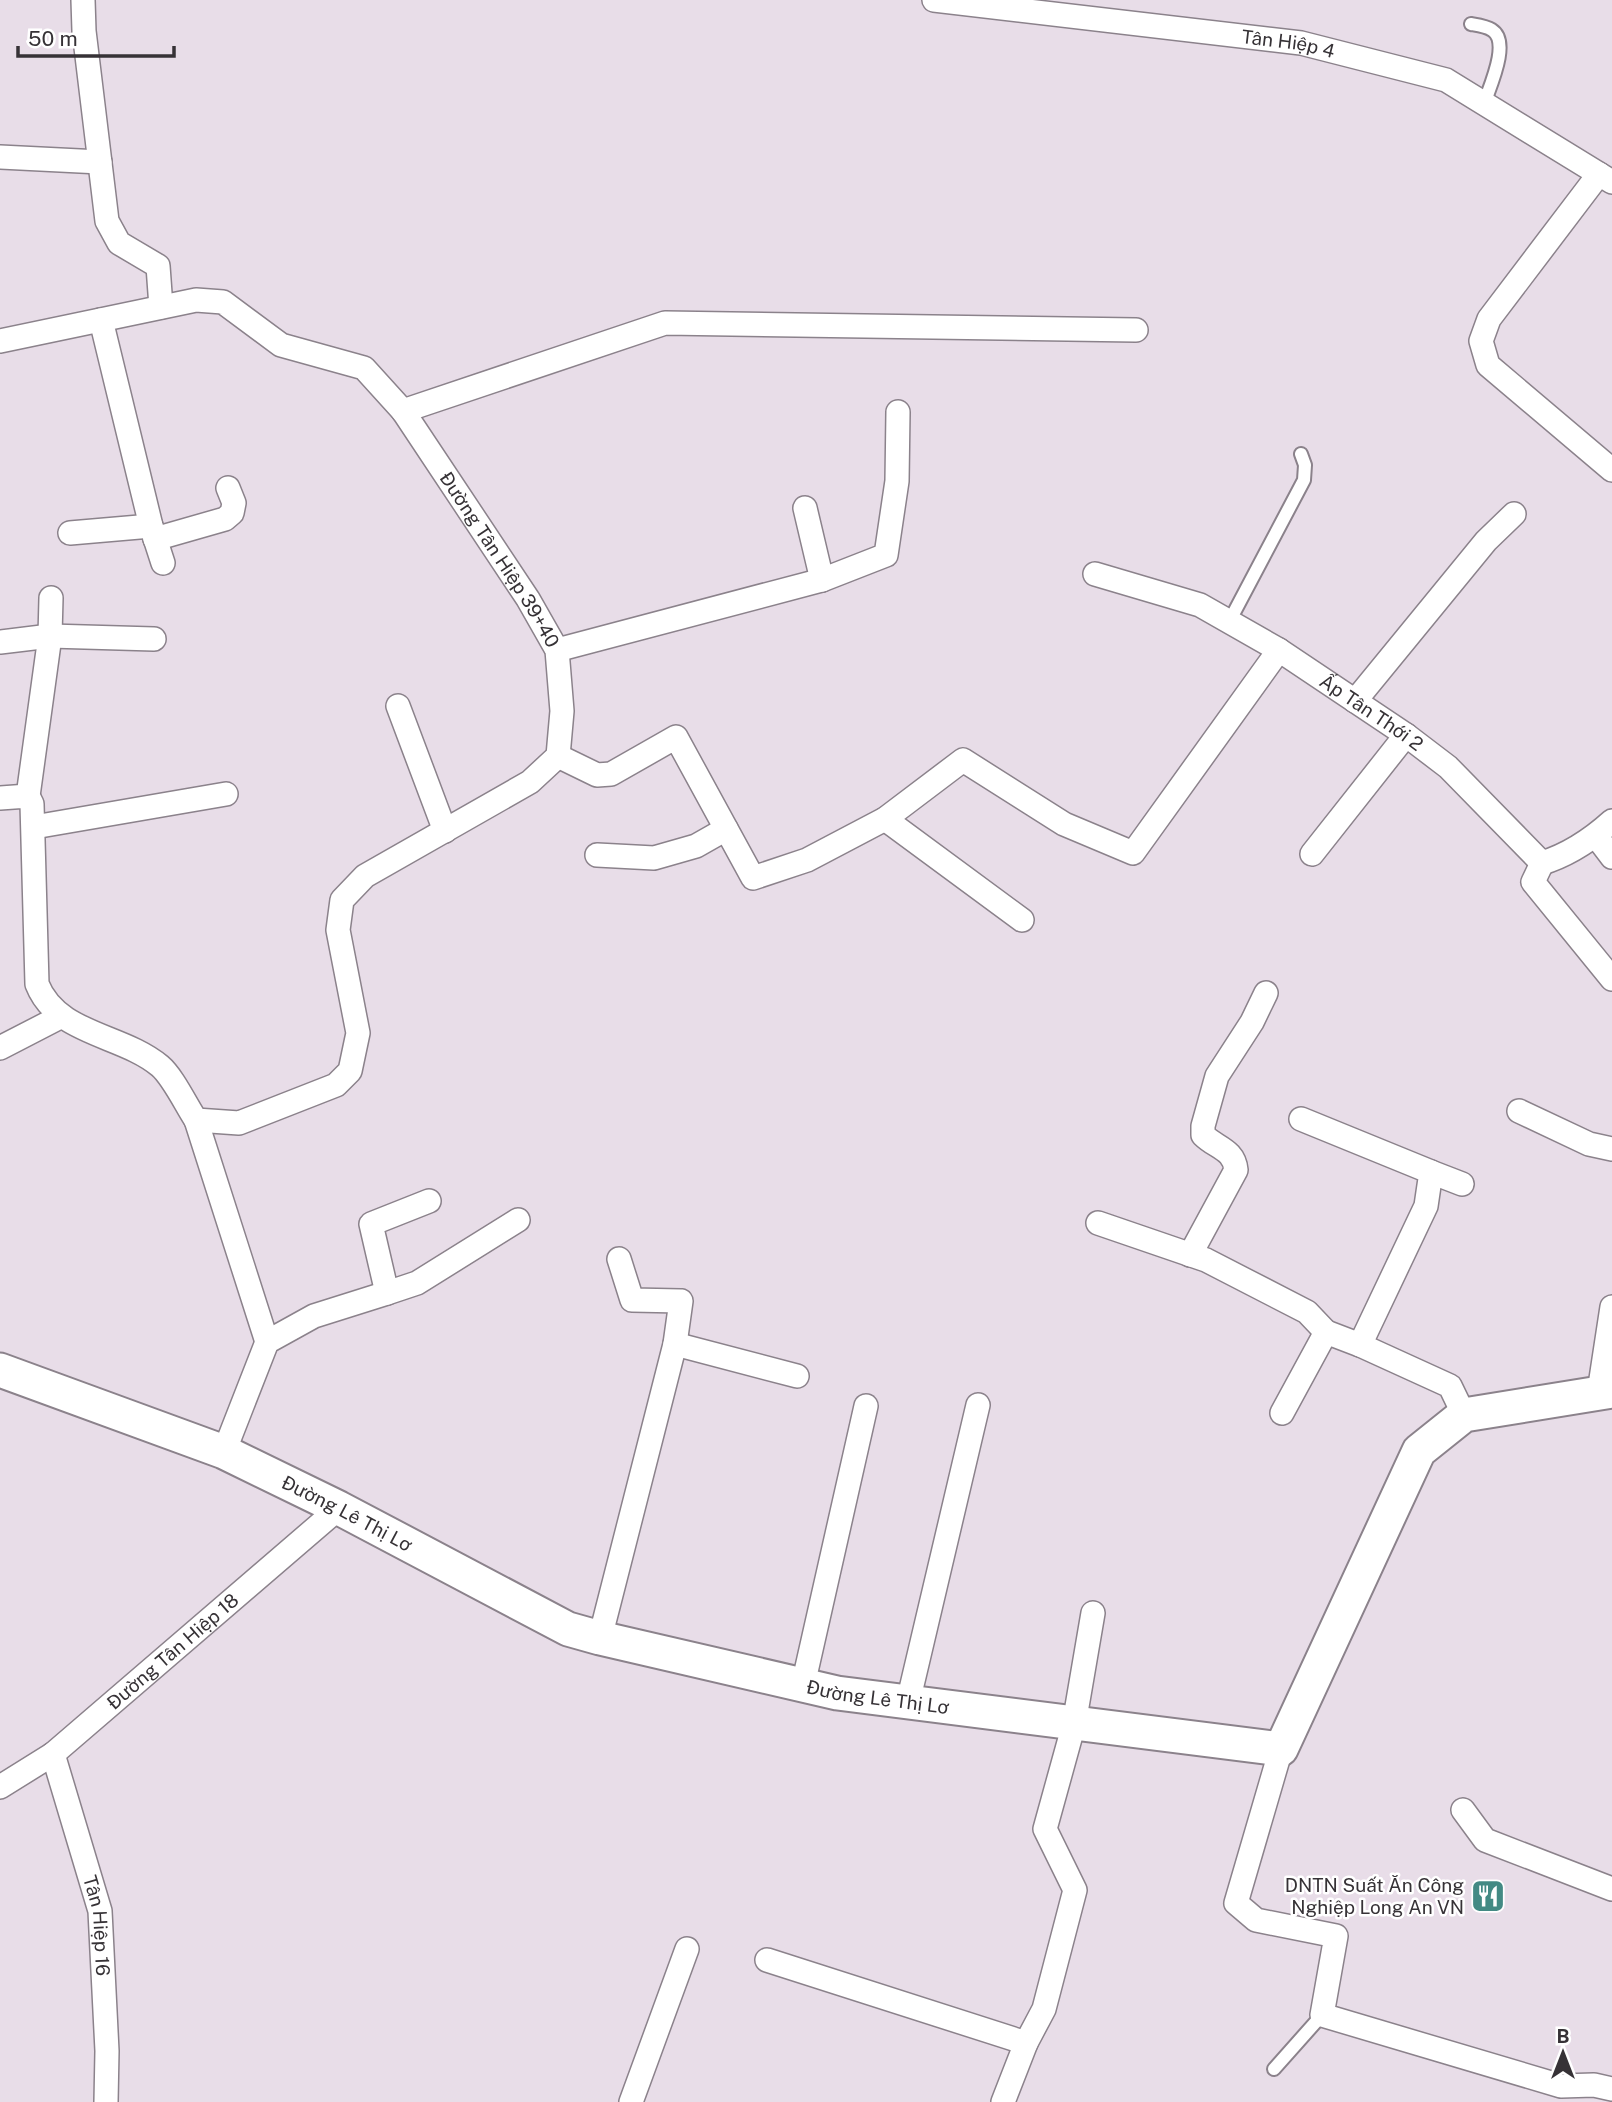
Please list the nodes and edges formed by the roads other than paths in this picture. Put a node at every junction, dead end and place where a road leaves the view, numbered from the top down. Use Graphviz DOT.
graph roads {
  1 [pos="83,0"];
  2 [pos="934,0"];
  3 [pos="1067,7"];
  4 [pos="1471,24"];
  5 [pos="1483,104"];
  6 [pos="0,157"];
  7 [pos="100,162"];
  8 [pos="1605,178"];
  9 [pos="161,307"];
  10 [pos="101,320"];
  11 [pos="1136,330"];
  12 [pos="0,341"];
  13 [pos="403,411"];
  14 [pos="898,412"];
  15 [pos="1301,454"];
  16 [pos="1612,470"];
  17 [pos="228,488"];
  18 [pos="805,508"];
  19 [pos="1514,514"];
  20 [pos="153,532"];
  21 [pos="70,533"];
  22 [pos="163,564"];
  23 [pos="1095,574"];
  24 [pos="822,580"];
  25 [pos="51,598"];
  26 [pos="1230,622"];
  27 [pos="50,636"];
  28 [pos="154,639"];
  29 [pos="0,642"];
  30 [pos="557,650"];
  31 [pos="1279,650"];
  32 [pos="1356,701"];
  33 [pos="398,706"];
  34 [pos="1406,734"];
  35 [pos="558,756"];
  36 [pos="226,794"];
  37 [pos="28,796"];
  38 [pos="0,798"];
  39 [pos="885,819"];
  40 [pos="34,827"];
  41 [pos="726,829"];
  42 [pos="1604,829"];
  43 [pos="445,831"];
  44 [pos="1312,854"];
  45 [pos="597,855"];
  46 [pos="1612,857"];
  47 [pos="1542,863"];
  48 [pos="1022,920"];
  49 [pos="1612,979"];
  50 [pos="1266,993"];
  51 [pos="60,1017"];
  52 [pos="0,1048"];
  53 [pos="1519,1111"];
  54 [pos="1301,1119"];
  55 [pos="196,1121"];
  56 [pos="1612,1149"];
  57 [pos="1432,1172"];
  58 [pos="1462,1184"];
  59 [pos="429,1201"];
  60 [pos="518,1220"];
  61 [pos="1098,1223"];
  62 [pos="1190,1255"];
  63 [pos="619,1259"];
  64 [pos="387,1293"];
  65 [pos="1612,1307"];
  66 [pos="1326,1332"];
  67 [pos="267,1342"];
  68 [pos="675,1344"];
  69 [pos="1360,1345"];
  70 [pos="0,1370"];
  71 [pos="797,1376"];
  72 [pos="1605,1392"];
  73 [pos="978,1405"];
  74 [pos="866,1406"];
  75 [pos="1282,1412"];
  76 [pos="1464,1415"];
  77 [pos="224,1452"];
  78 [pos="339,1508"];
  79 [pos="1093,1613"];
  80 [pos="600,1638"];
  81 [pos="803,1685"];
  82 [pos="908,1702"];
  83 [pos="1074,1724"];
  84 [pos="1280,1749"];
  85 [pos="53,1754"];
  86 [pos="0,1787"];
  87 [pos="1463,1810"];
  88 [pos="1612,1889"];
  89 [pos="687,1949"];
  90 [pos="767,1960"];
  91 [pos="1322,2015"];
  92 [pos="1026,2043"];
  93 [pos="1274,2069"];
  94 [pos="1612,2089"];
  95 [pos="638,2101"];
  96 [pos="106,2102"];
  97 [pos="1003,2102"];
  1 -- 7 [label="street"];
  2 -- 3 [label="street, Tân Hiệp 4"];
  3 -- 5 [label="street, Tân Hiệp 4"];
  4 -- 5 [label="lane"];
  5 -- 8 [label="street, Tân Hiệp 4"];
  6 -- 7 [label="street"];
  7 -- 9 [label="street"];
  8 -- 16 [label="street"];
  9 -- 10 [label="street, Đường Tân Hiệp 39+40"];
  9 -- 13 [label="street, Đường Tân Hiệp 39+40"];
  10 -- 12 [label="street, Đường Tân Hiệp 39+40"];
  10 -- 20 [label="street"];
  11 -- 13 [label="street"];
  13 -- 30 [label="street, Đường Tân Hiệp 39+40"];
  14 -- 24 [label="street"];
  15 -- 26 [label="lane"];
  17 -- 20 [label="street"];
  18 -- 24 [label="street"];
  19 -- 32 [label="street"];
  20 -- 21 [label="street"];
  20 -- 22 [label="street"];
  23 -- 26 [label="street, Ấp Tân Thới 2"];
  24 -- 30 [label="street"];
  25 -- 27 [label="street"];
  26 -- 31 [label="street, Ấp Tân Thới 2"];
  27 -- 28 [label="street"];
  27 -- 29 [label="street"];
  27 -- 37 [label="street"];
  30 -- 35 [label="street, Đường Tân Hiệp 39+40"];
  31 -- 32 [label="street, Ấp Tân Thới 2"];
  31 -- 39 [label="street"];
  32 -- 34 [label="street, Ấp Tân Thới 2"];
  33 -- 43 [label="street"];
  34 -- 44 [label="street"];
  34 -- 47 [label="street, Ấp Tân Thới 2"];
  35 -- 41 [label="street"];
  35 -- 43 [label="street"];
  36 -- 40 [label="street"];
  37 -- 38 [label="street"];
  37 -- 40 [label="street"];
  39 -- 41 [label="street"];
  39 -- 48 [label="street"];
  40 -- 51 [label="street"];
  41 -- 45 [label="street"];
  42 -- 46 [label="street"];
  42 -- 47 [label="street"];
  43 -- 55 [label="street"];
  47 -- 49 [label="street"];
  50 -- 62 [label="street"];
  51 -- 52 [label="street"];
  51 -- 55 [label="street"];
  53 -- 56 [label="street"];
  54 -- 57 [label="street"];
  55 -- 67 [label="street"];
  57 -- 58 [label="street"];
  57 -- 69 [label="street"];
  59 -- 64 [label="street"];
  60 -- 64 [label="street"];
  61 -- 62 [label="street"];
  62 -- 66 [label="street"];
  63 -- 68 [label="street"];
  64 -- 67 [label="street"];
  65 -- 72 [label="street"];
  66 -- 69 [label="street"];
  66 -- 75 [label="street"];
  67 -- 77 [label="street"];
  68 -- 71 [label="street"];
  68 -- 80 [label="street"];
  69 -- 76 [label="street"];
  70 -- 77 [label="street, Đường Lê Thị Lơ"];
  72 -- 76 [label="street"];
  73 -- 82 [label="street"];
  74 -- 81 [label="street"];
  76 -- 84 [label="street"];
  77 -- 78 [label="street, Đường Lê Thị Lơ"];
  78 -- 80 [label="street, Đường Lê Thị Lơ"];
  78 -- 85 [label="street, Đường Tân Hiệp 18"];
  79 -- 83 [label="street"];
  80 -- 81 [label="street, Đường Lê Thị Lơ"];
  81 -- 82 [label="street, Đường Lê Thị Lơ"];
  82 -- 83 [label="street, Đường Lê Thị Lơ"];
  83 -- 84 [label="street, Đường Lê Thị Lơ"];
  83 -- 92 [label="street"];
  84 -- 91 [label="street"];
  85 -- 86 [label="street, Đường Tân Hiệp 18"];
  85 -- 96 [label="street, Tân Hiệp 16"];
  87 -- 88 [label="street"];
  89 -- 95 [label="street"];
  90 -- 92 [label="street"];
  91 -- 93 [label="lane"];
  91 -- 94 [label="street"];
  92 -- 97 [label="street"];
}
